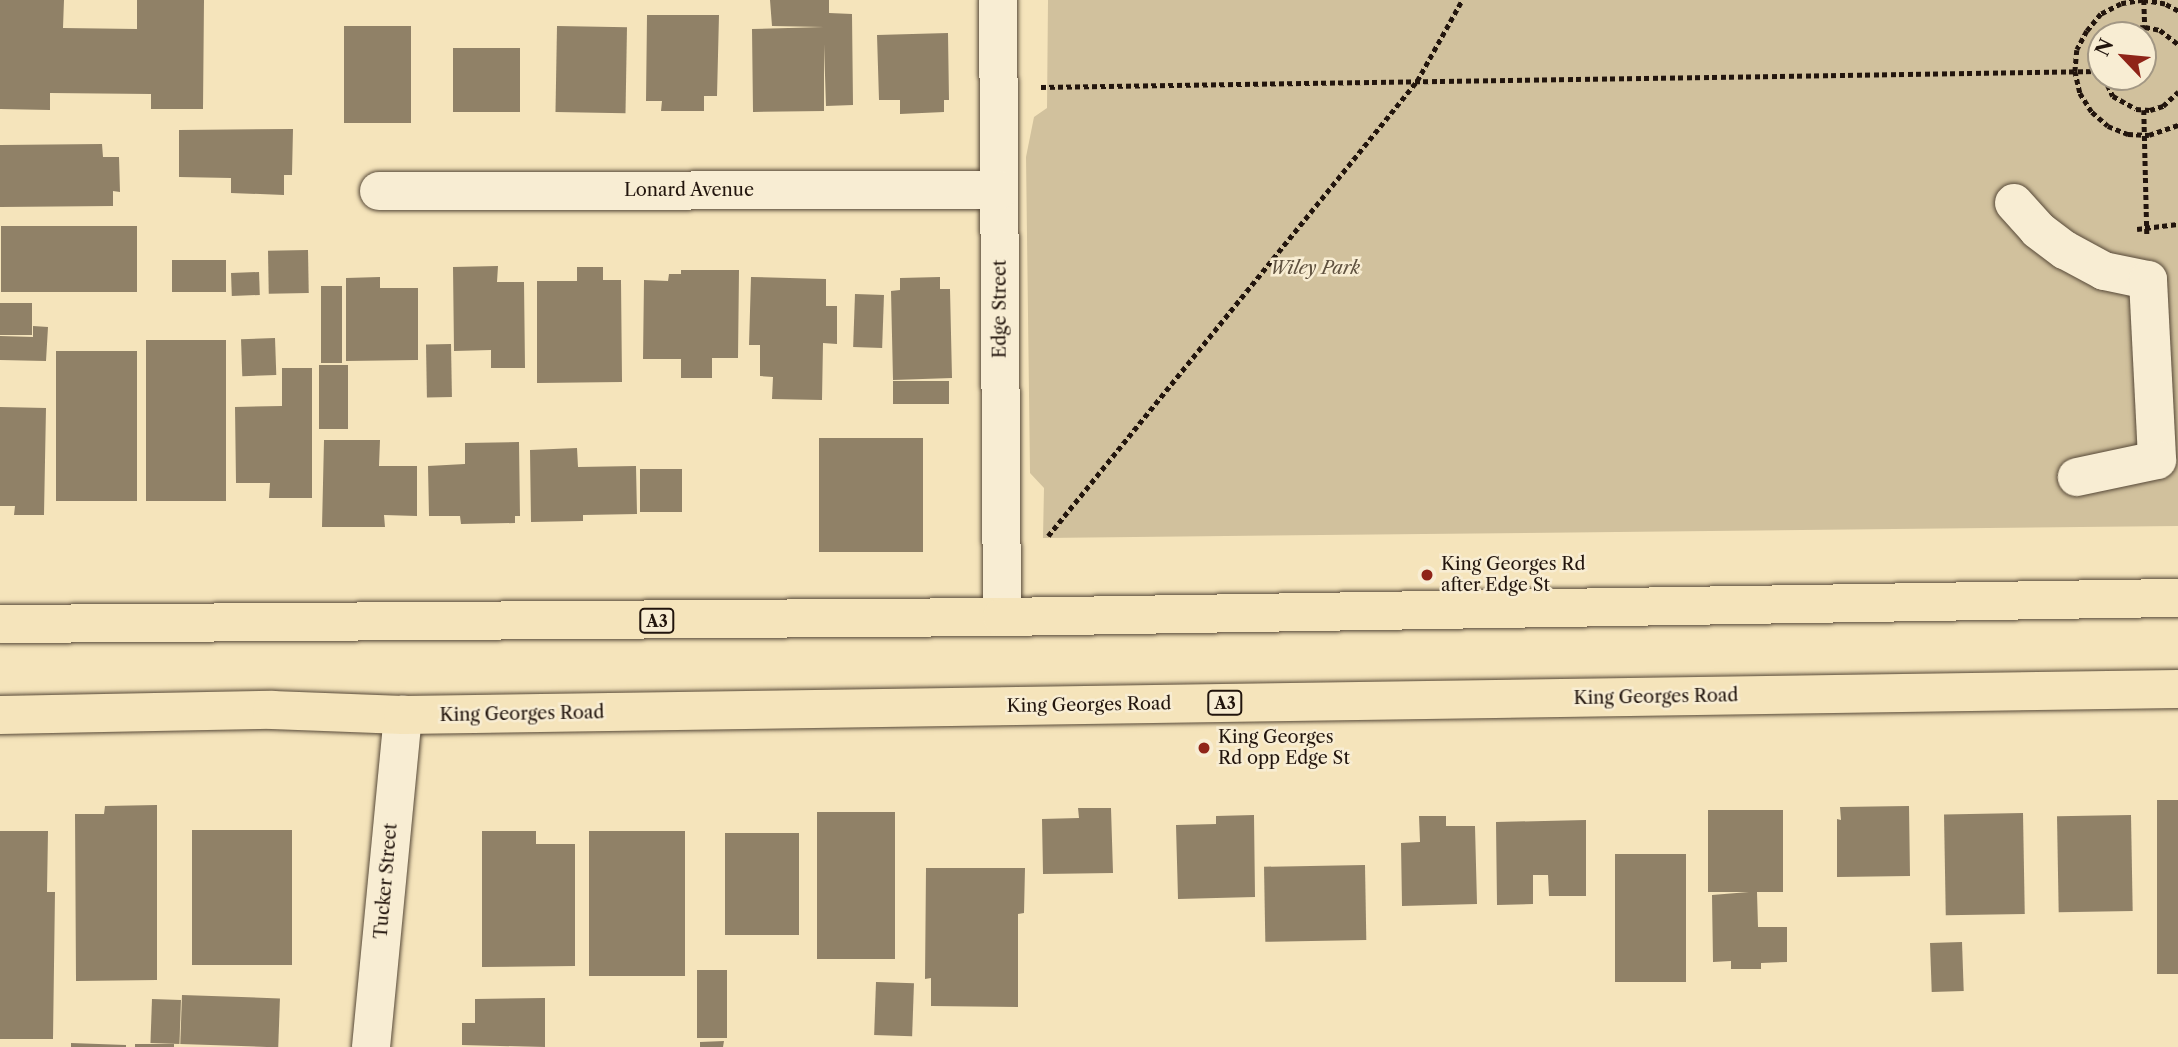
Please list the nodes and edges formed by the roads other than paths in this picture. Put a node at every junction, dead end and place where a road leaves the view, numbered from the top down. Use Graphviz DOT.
graph roads {
  1 [pos="998,0"];
  2 [pos="999,190"];
  3 [pos="379,191"];
  4 [pos="2014,203"];
  5 [pos="2163,277"];
  6 [pos="2077,477"];
  7 [pos="2178,598"];
  8 [pos="1002,617"];
  9 [pos="0,624"];
  10 [pos="2178,690"];
  11 [pos="0,715"];
  12 [pos="403,715"];
  13 [pos="371,1047"];
  1 -- 2 [label="street, Edge Street"];
  2 -- 3 [label="street, Lonard Avenue"];
  2 -- 8 [label="street, Edge Street"];
  4 -- 5 [label="street"];
  5 -- 6 [label="street"];
  7 -- 8 [label="highway, A3"];
  8 -- 9 [label="highway, A3"];
  10 -- 12 [label="highway, King Georges Road / A3"];
  11 -- 12 [label="highway, King Georges Road / A3"];
  12 -- 13 [label="street, Tucker Street"];
}
